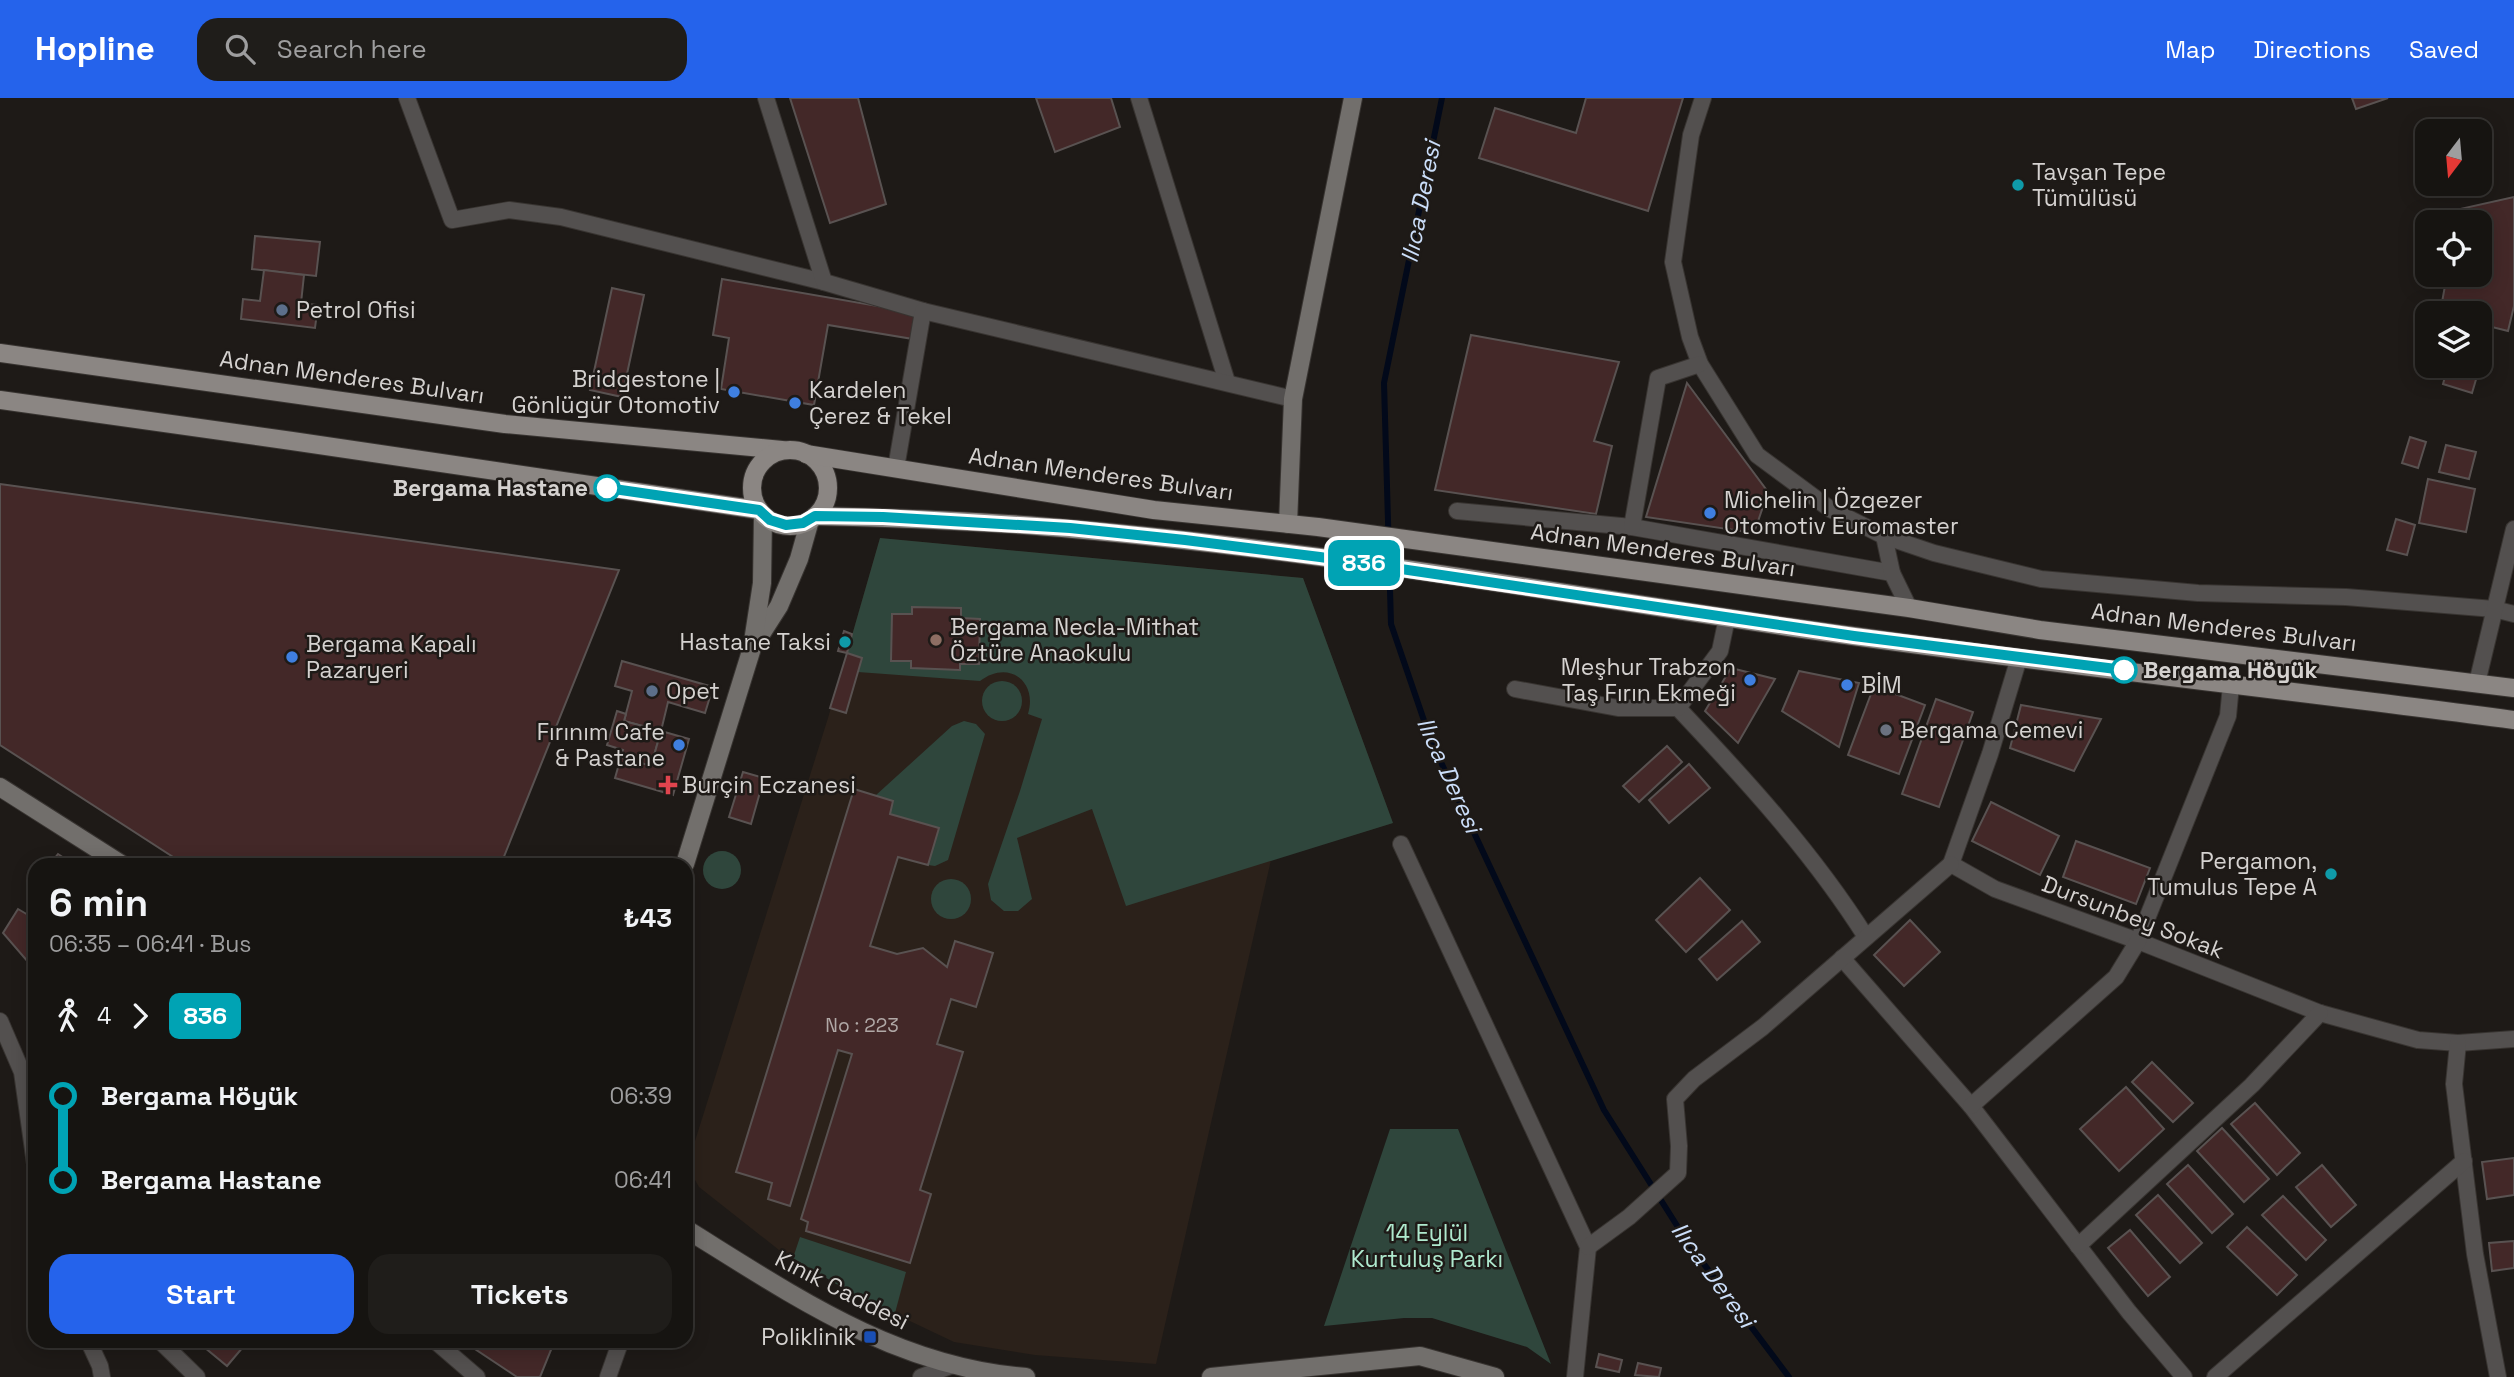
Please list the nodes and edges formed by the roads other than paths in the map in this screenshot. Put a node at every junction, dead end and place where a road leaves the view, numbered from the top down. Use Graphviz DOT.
graph roads {
  1 [pos="407,98"];
  2 [pos="766,98"];
  3 [pos="1139,98"];
  4 [pos="1353,98"];
  5 [pos="1703,98"];
  6 [pos="824,282"];
  7 [pos="923,311"];
  8 [pos="0,354"];
  9 [pos="1700,364"];
  10 [pos="1227,382"];
  11 [pos="1293,399"];
  12 [pos="0,400"];
  13 [pos="782,450"];
  14 [pos="806,454"];
  15 [pos="896,468"];
  16 [pos="1457,511"];
  17 [pos="761,512"];
  18 [pos="813,518"];
  19 [pos="1288,524"];
  20 [pos="1632,527"];
  21 [pos="2514,529"];
  22 [pos="1884,536"];
  23 [pos="1892,573"];
  24 [pos="1909,608"];
  25 [pos="2494,609"];
  26 [pos="2514,614"];
  27 [pos="1727,618"];
  28 [pos="752,648"];
  29 [pos="2019,658"];
  30 [pos="2477,683"];
  31 [pos="2231,685"];
  32 [pos="2514,688"];
  33 [pos="1515,689"];
  34 [pos="1678,708"];
  35 [pos="2514,720"];
  36 [pos="0,786"];
  37 [pos="1401,844"];
  38 [pos="112,858"];
  39 [pos="687,858"];
  40 [pos="1951,864"];
  41 [pos="1866,937"];
  42 [pos="2138,941"];
  43 [pos="1842,958"];
  44 [pos="2320,1013"];
  45 [pos="0,1021"];
  46 [pos="2514,1039"];
  47 [pos="2458,1043"];
  48 [pos="1970,1106"];
  49 [pos="28,1114"];
  50 [pos="2464,1161"];
  51 [pos="693,1235"];
  52 [pos="2078,1246"];
  53 [pos="1588,1247"];
  54 [pos="92,1348"];
  55 [pos="167,1348"];
  56 [pos="443,1348"];
  57 [pos="618,1348"];
  58 [pos="953,1364"];
  59 [pos="1001,1376"];
  60 [pos="102,1377"];
  61 [pos="197,1377"];
  62 [pos="477,1377"];
  63 [pos="608,1377"];
  64 [pos="921,1377"];
  65 [pos="1026,1377"];
  66 [pos="1211,1377"];
  67 [pos="1495,1377"];
  68 [pos="1575,1377"];
  69 [pos="2184,1377"];
  70 [pos="2215,1377"];
  71 [pos="2498,1377"];
  1 -- 6 [label="street"];
  2 -- 6 [label="street"];
  3 -- 10 [label="street"];
  4 -- 11 [label="main road"];
  5 -- 9 [label="street"];
  6 -- 7 [label="street"];
  7 -- 10 [label="street"];
  7 -- 15 [label="street"];
  8 -- 13 [label="main road, Adnan Menderes Bulvarı"];
  9 -- 20 [label="street"];
  9 -- 22 [label="street"];
  10 -- 11 [label="street"];
  11 -- 19 [label="main road"];
  12 -- 17 [label="main road"];
  13 -- 14 [label="main road"];
  13 -- 17 [label="main road"];
  14 -- 15 [label="main road, Adnan Menderes Bulvarı"];
  14 -- 18 [label="main road"];
  15 -- 19 [label="main road, Adnan Menderes Bulvarı"];
  16 -- 20 [label="street"];
  17 -- 18 [label="main road"];
  17 -- 28 [label="main road"];
  18 -- 27 [label="main road"];
  18 -- 28 [label="main road"];
  19 -- 24 [label="main road, Adnan Menderes Bulvarı"];
  20 -- 23 [label="street"];
  21 -- 25 [label="street"];
  22 -- 23 [label="street"];
  22 -- 25 [label="street"];
  23 -- 24 [label="street"];
  24 -- 30 [label="main road, Adnan Menderes Bulvarı"];
  25 -- 26 [label="street"];
  25 -- 30 [label="street"];
  27 -- 29 [label="main road"];
  27 -- 34 [label="street"];
  28 -- 39 [label="main road"];
  29 -- 31 [label="main road"];
  29 -- 40 [label="street"];
  30 -- 32 [label="main road, Adnan Menderes Bulvarı"];
  31 -- 35 [label="main road"];
  31 -- 42 [label="street"];
  33 -- 34 [label="street"];
  34 -- 41 [label="street"];
  36 -- 38 [label="main road"];
  37 -- 53 [label="street"];
  40 -- 41 [label="street"];
  40 -- 42 [label="street, Dursunbey Sokak"];
  41 -- 43 [label="street"];
  42 -- 44 [label="street, Dursunbey Sokak"];
  42 -- 48 [label="street"];
  43 -- 48 [label="street"];
  43 -- 53 [label="street"];
  44 -- 47 [label="street, Dursunbey Sokak"];
  44 -- 52 [label="street"];
  45 -- 49 [label="street"];
  46 -- 47 [label="street, Dursunbey Sokak"];
  47 -- 50 [label="street"];
  48 -- 52 [label="street"];
  50 -- 70 [label="street"];
  50 -- 71 [label="street"];
  51 -- 58 [label="main road, Kınık Caddesi"];
  52 -- 69 [label="street"];
  53 -- 68 [label="street"];
  54 -- 60 [label="street"];
  55 -- 61 [label="street"];
  56 -- 62 [label="street"];
  57 -- 63 [label="street"];
  58 -- 59 [label="main road, Kınık Caddesi"];
  58 -- 64 [label="street"];
  59 -- 65 [label="main road, Kınık Caddesi"];
  66 -- 67 [label="main road"];
}
